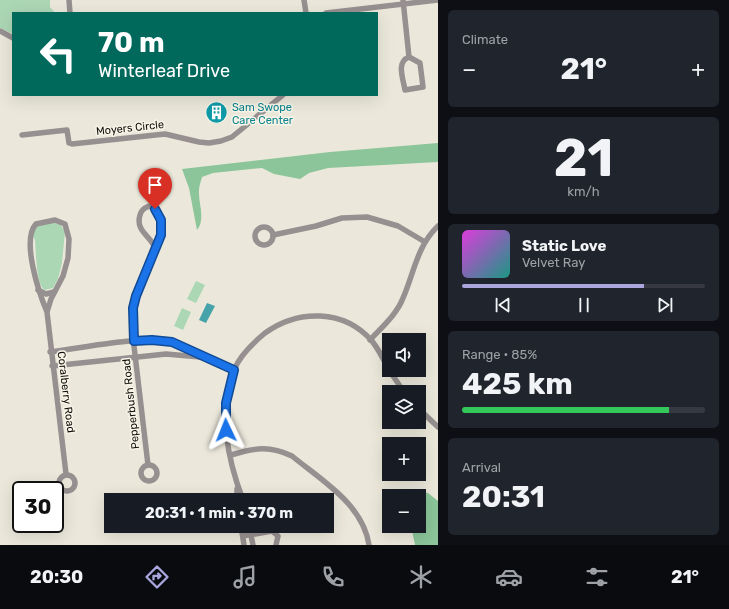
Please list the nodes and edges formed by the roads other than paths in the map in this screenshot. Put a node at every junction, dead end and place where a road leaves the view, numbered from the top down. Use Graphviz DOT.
graph roads {
  1 [pos="69,0"];
  2 [pos="304,0"];
  3 [pos="438,0"];
  4 [pos="403,2"];
  5 [pos="70,12"];
  6 [pos="306,12"];
  7 [pos="333,12"];
  8 [pos="0,31"];
  9 [pos="12,37"];
  10 [pos="410,57"];
  11 [pos="282,96"];
  12 [pos="22,135"];
  13 [pos="438,226"];
  14 [pos="273,235"];
  15 [pos="425,242"];
  16 [pos="155,248"];
  17 [pos="38,290"];
  18 [pos="54,292"];
  19 [pos="47,312"];
  20 [pos="370,340"];
  21 [pos="134,341"];
  22 [pos="50,352"];
  23 [pos="136,356"];
  24 [pos="207,358"];
  25 [pos="382,359"];
  26 [pos="52,366"];
  27 [pos="234,370"];
  28 [pos="426,416"];
  29 [pos="438,427"];
  30 [pos="231,455"];
  31 [pos="148,465"];
  32 [pos="66,474"];
  33 [pos="237,485"];
  34 [pos="237,493"];
  35 [pos="240,493"];
  36 [pos="242,533"];
  37 [pos="251,535"];
  38 [pos="243,536"];
  39 [pos="244,545"];
  40 [pos="253,545"];
  41 [pos="276,545"];
  42 [pos="369,545"];
  1 -- 5 [label="street"];
  2 -- 6 [label="street"];
  3 -- 4 [label="street"];
  4 -- 7 [label="street"];
  4 -- 10 [label="street"];
  8 -- 9 [label="street"];
  10 -- 10 [label="street"];
  11 -- 12 [label="street, Moyers Circle"];
  13 -- 15 [label="street"];
  14 -- 15 [label="street"];
  15 -- 20 [label="street"];
  16 -- 16 [label="street, Pepperbush Road"];
  16 -- 21 [label="street, Pepperbush Road"];
  17 -- 18 [label="street"];
  17 -- 18 [label="street, Coralberry Road"];
  17 -- 19 [label="street, Coralberry Road"];
  18 -- 19 [label="street, Coralberry Road"];
  19 -- 22 [label="street, Coralberry Road"];
  20 -- 25 [label="street"];
  20 -- 27 [label="street"];
  21 -- 22 [label="street"];
  21 -- 23 [label="street, Pepperbush Road"];
  21 -- 24 [label="street"];
  22 -- 26 [label="street, Coralberry Road"];
  23 -- 24 [label="street"];
  23 -- 26 [label="street"];
  23 -- 31 [label="street, Pepperbush Road"];
  24 -- 27 [label="street"];
  26 -- 32 [label="street, Coralberry Road"];
  27 -- 30 [label="street"];
  28 -- 29 [label="street"];
  30 -- 33 [label="street"];
  30 -- 42 [label="street"];
  33 -- 34 [label="street"];
  33 -- 35 [label="street"];
  36 -- 38 [label="street"];
  37 -- 38 [label="street"];
  37 -- 40 [label="street"];
  37 -- 41 [label="street"];
  38 -- 39 [label="street"];
}
